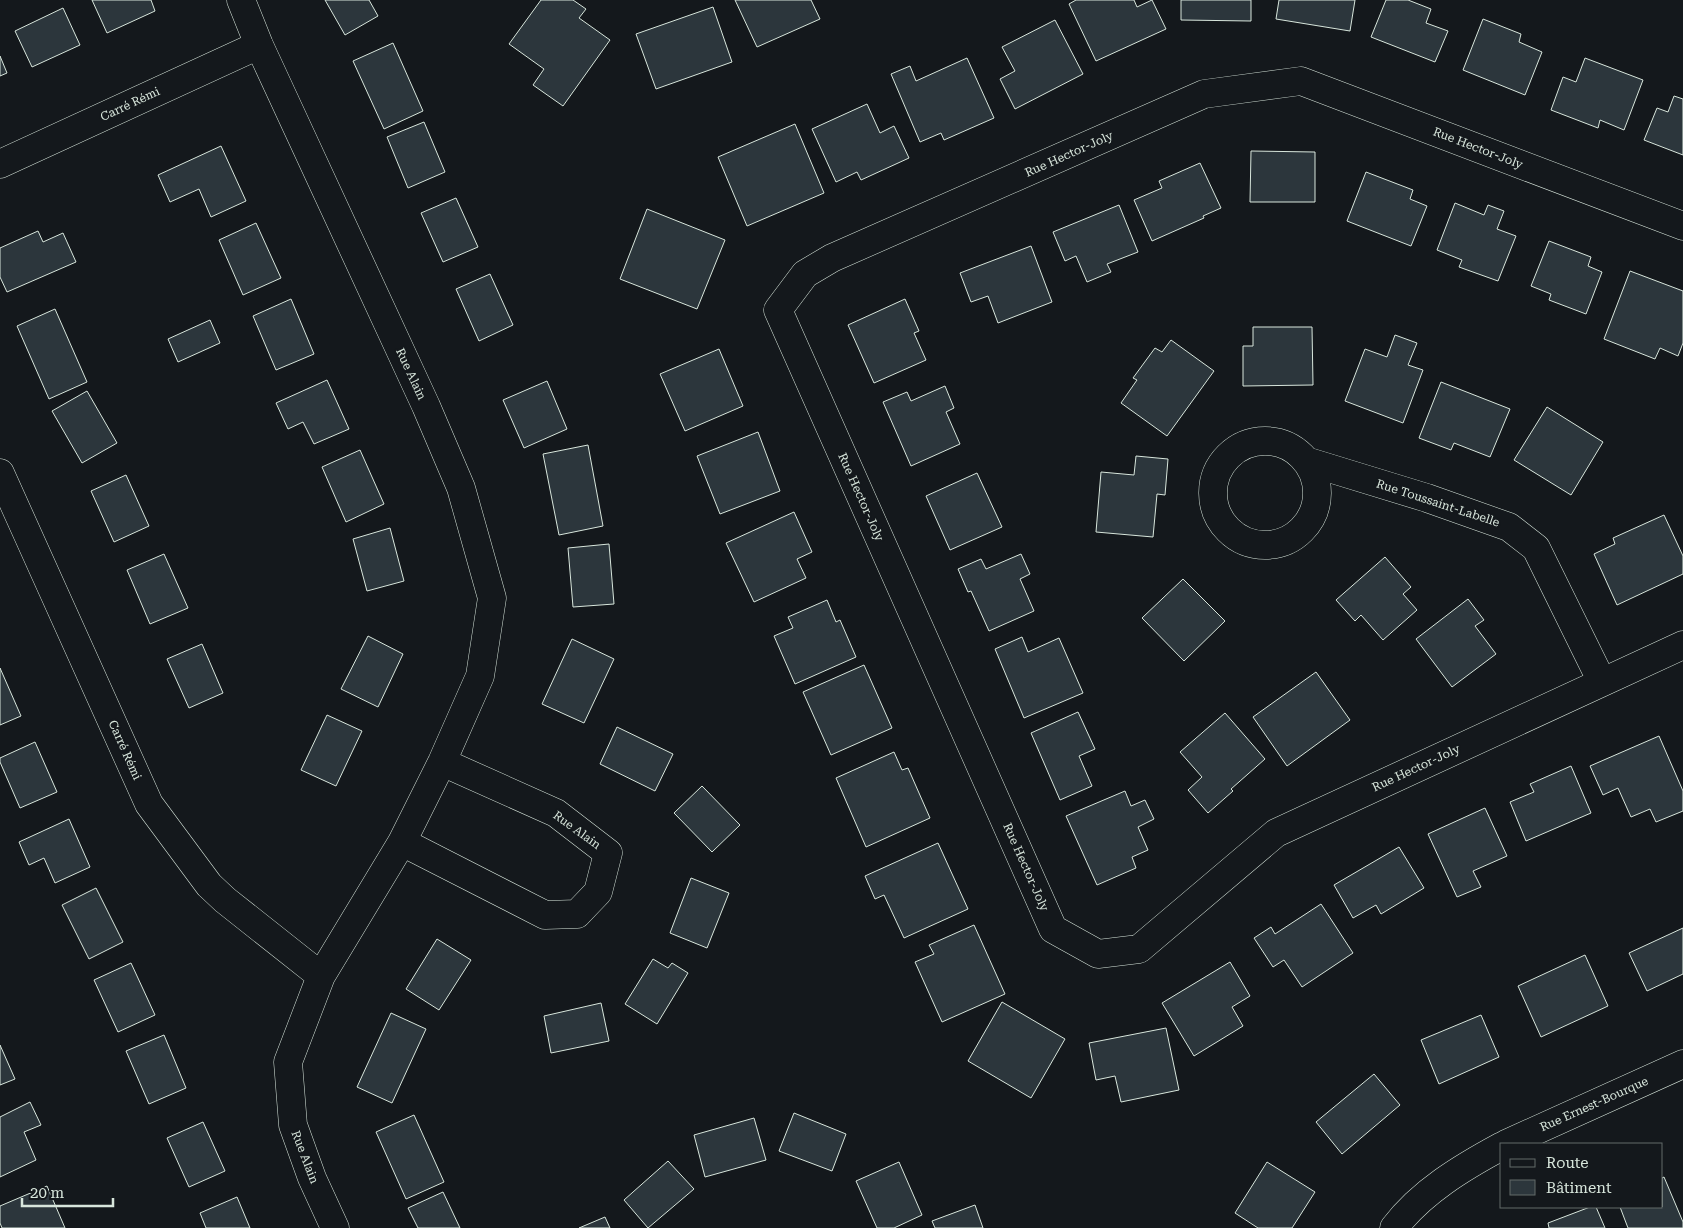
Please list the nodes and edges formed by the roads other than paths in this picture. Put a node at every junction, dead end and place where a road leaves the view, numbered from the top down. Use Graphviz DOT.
graph roads {
  1 [pos="241,0"];
  2 [pos="259,45"];
  3 [pos="0,164"];
  4 [pos="1683,226"];
  5 [pos="1306,461"];
  6 [pos="0,473"];
  7 [pos="1683,645"];
  8 [pos="1602,682"];
  9 [pos="442,762"];
  10 [pos="402,842"];
  11 [pos="321,976"];
  12 [pos="1683,1064"];
  13 [pos="1508,1143"];
  14 [pos="1500,1147"];
  15 [pos="334,1228"];
  16 [pos="1394,1228"];
  1 -- 2 [label="street, Rue Alain"];
  2 -- 3 [label="street, Carré Rémi"];
  2 -- 9 [label="street, Rue Alain"];
  4 -- 8 [label="street, Rue Hector-Joly"];
  5 -- 8 [label="street, Rue Toussaint-Labelle"];
  6 -- 11 [label="street, Carré Rémi"];
  7 -- 8 [label="street, Rue Hector-Joly"];
  9 -- 10 [label="street, Rue Alain"];
  9 -- 10 [label="street, Rue Alain"];
  10 -- 11 [label="street, Rue Alain"];
  11 -- 15 [label="street, Rue Alain"];
  12 -- 13 [label="street, Rue Ernest-Bourque"];
  14 -- 16 [label="street"];
}
